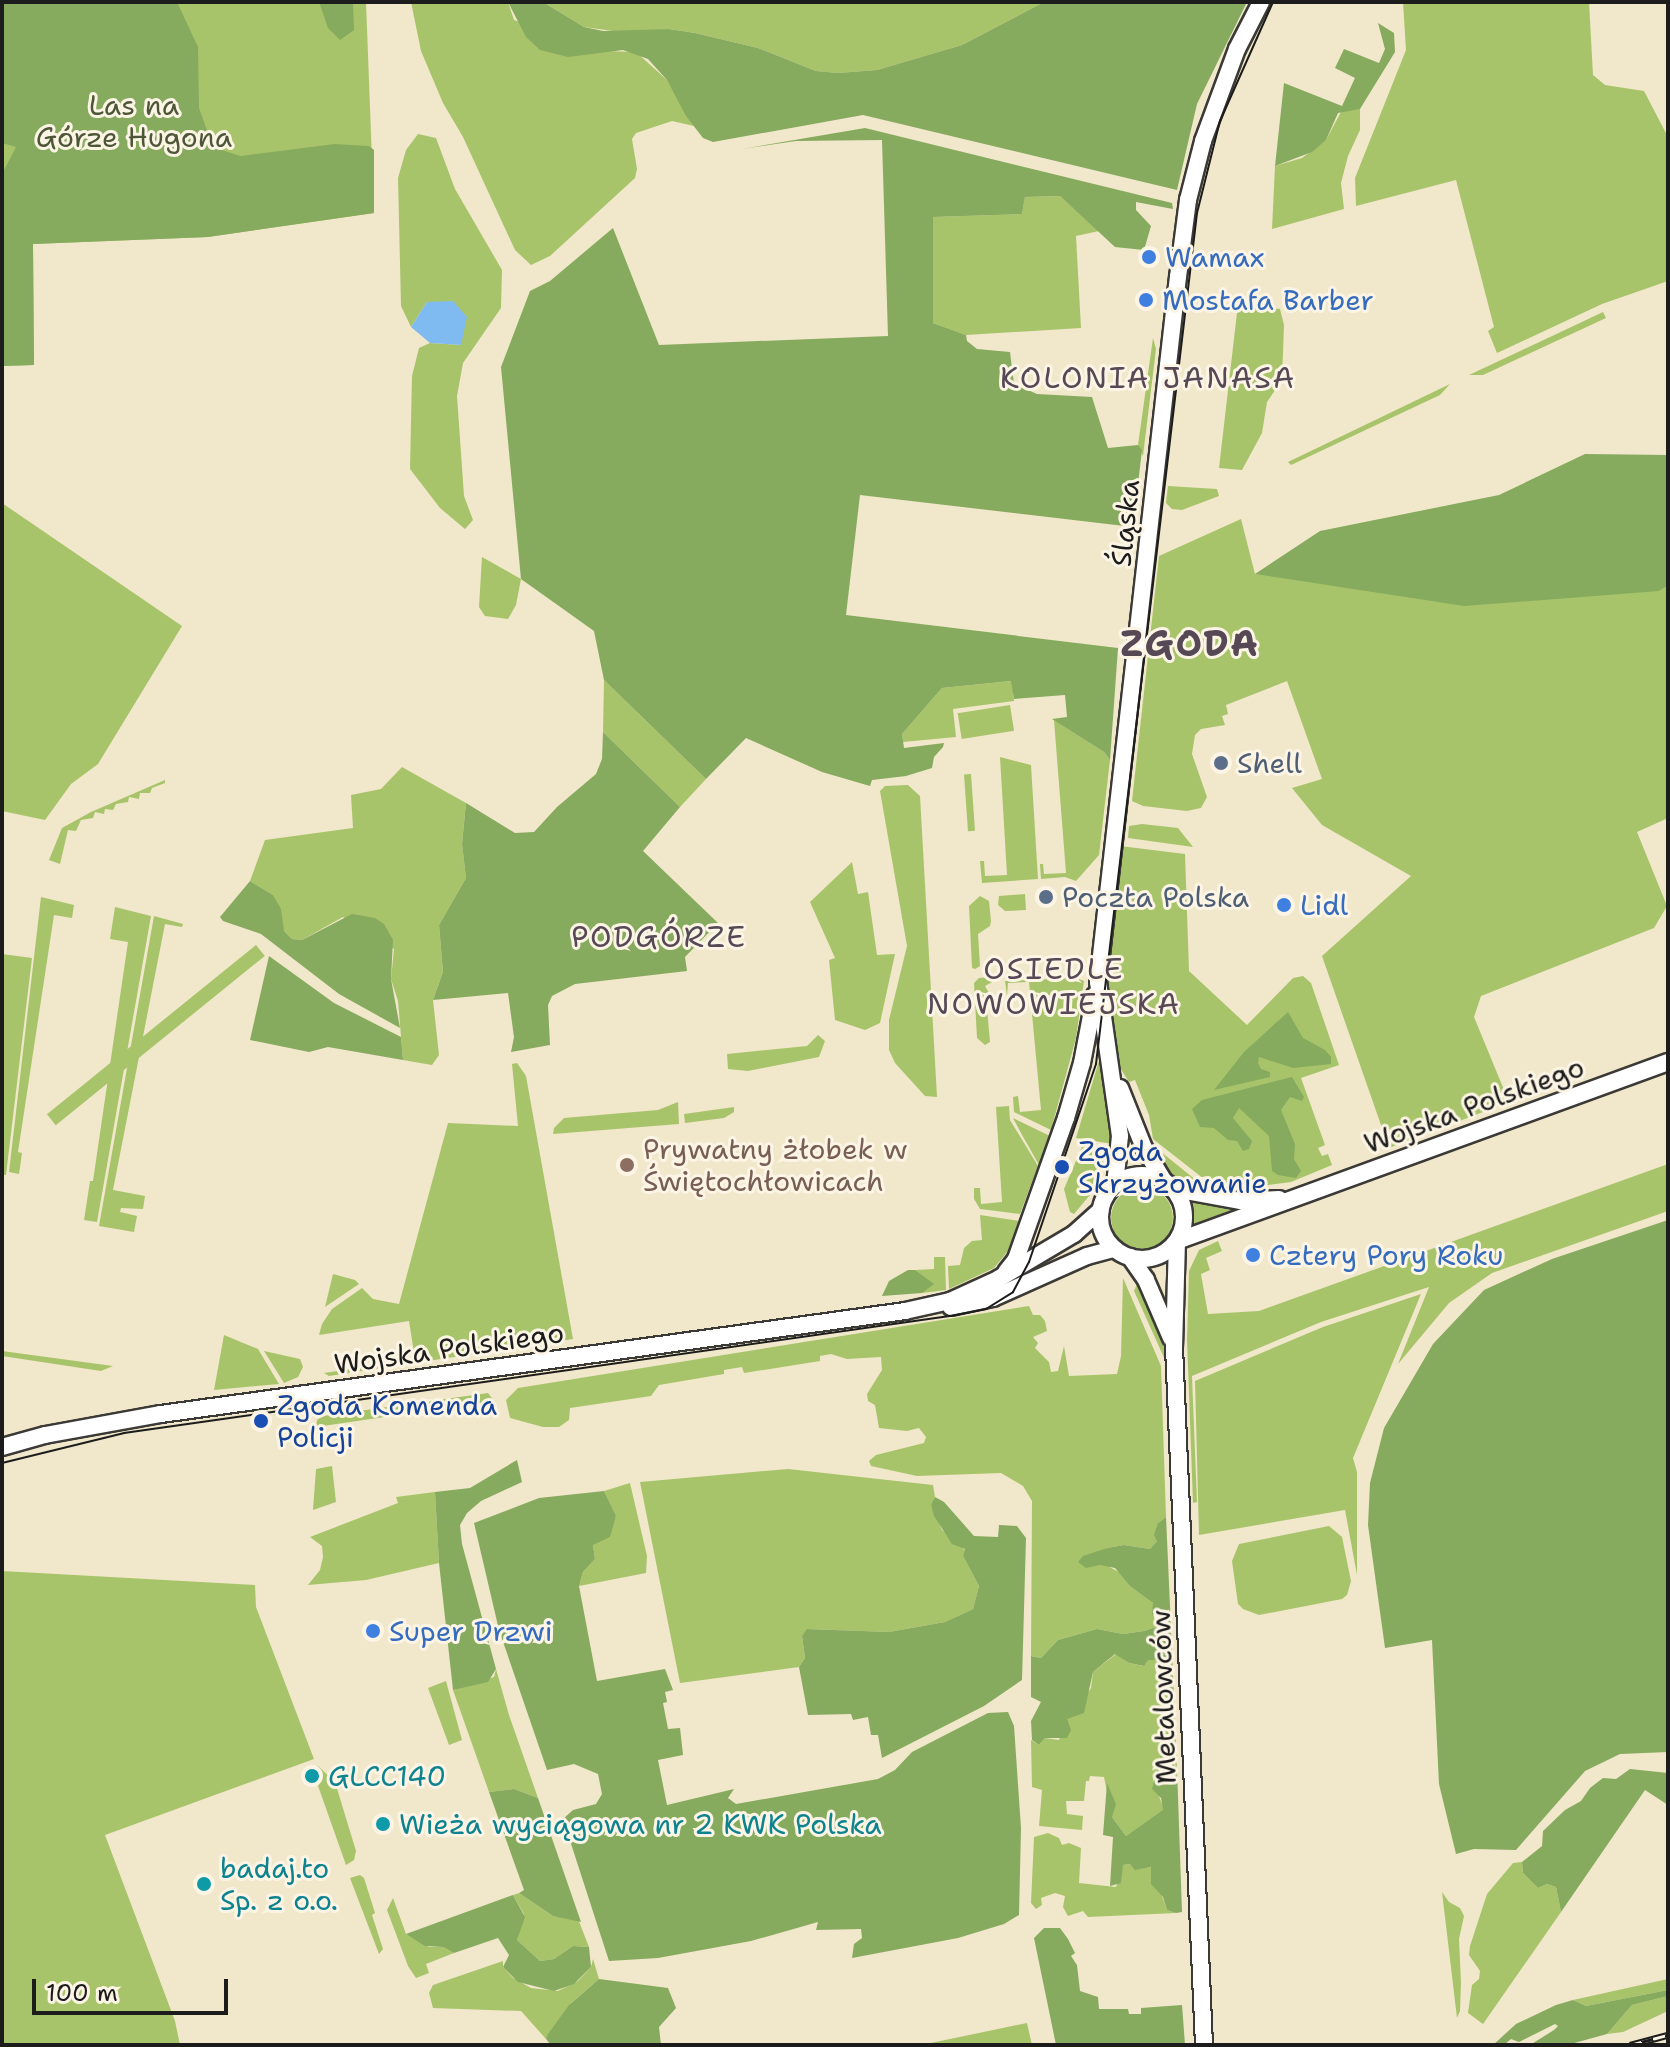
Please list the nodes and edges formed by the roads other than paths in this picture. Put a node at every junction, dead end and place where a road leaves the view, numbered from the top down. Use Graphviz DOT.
graph roads {
  1 [pos="1261,2"];
  2 [pos="1098,982"];
  3 [pos="1110,1062"];
  4 [pos="1668,1062"];
  5 [pos="1115,1185"];
  6 [pos="1169,1185"];
  7 [pos="1298,1196"];
  8 [pos="1101,1210"];
  9 [pos="1177,1241"];
  10 [pos="1114,1249"];
  11 [pos="1130,1257"];
  12 [pos="998,1279"];
  13 [pos="905,1311"];
  14 [pos="1174,1347"];
  15 [pos="2,1447"];
  16 [pos="1204,2045"];
  1 -- 2 [label="street, Śląska"];
  2 -- 3 [label="street, Śląska"];
  2 -- 12 [label="street"];
  3 -- 5 [label="street, Śląska"];
  3 -- 6 [label="street, Śląska"];
  4 -- 7 [label="street, Wojska Polskiego"];
  5 -- 6 [label="street"];
  5 -- 8 [label="street"];
  6 -- 7 [label="street, Wojska Polskiego"];
  6 -- 9 [label="street"];
  7 -- 9 [label="street, Wojska Polskiego"];
  8 -- 10 [label="street"];
  8 -- 12 [label="street"];
  9 -- 11 [label="street"];
  9 -- 14 [label="street, Metalowców"];
  10 -- 11 [label="street"];
  10 -- 13 [label="street"];
  11 -- 14 [label="street"];
  12 -- 13 [label="street"];
  13 -- 15 [label="street, Wojska Polskiego"];
  14 -- 16 [label="street, Metalowców"];
}
